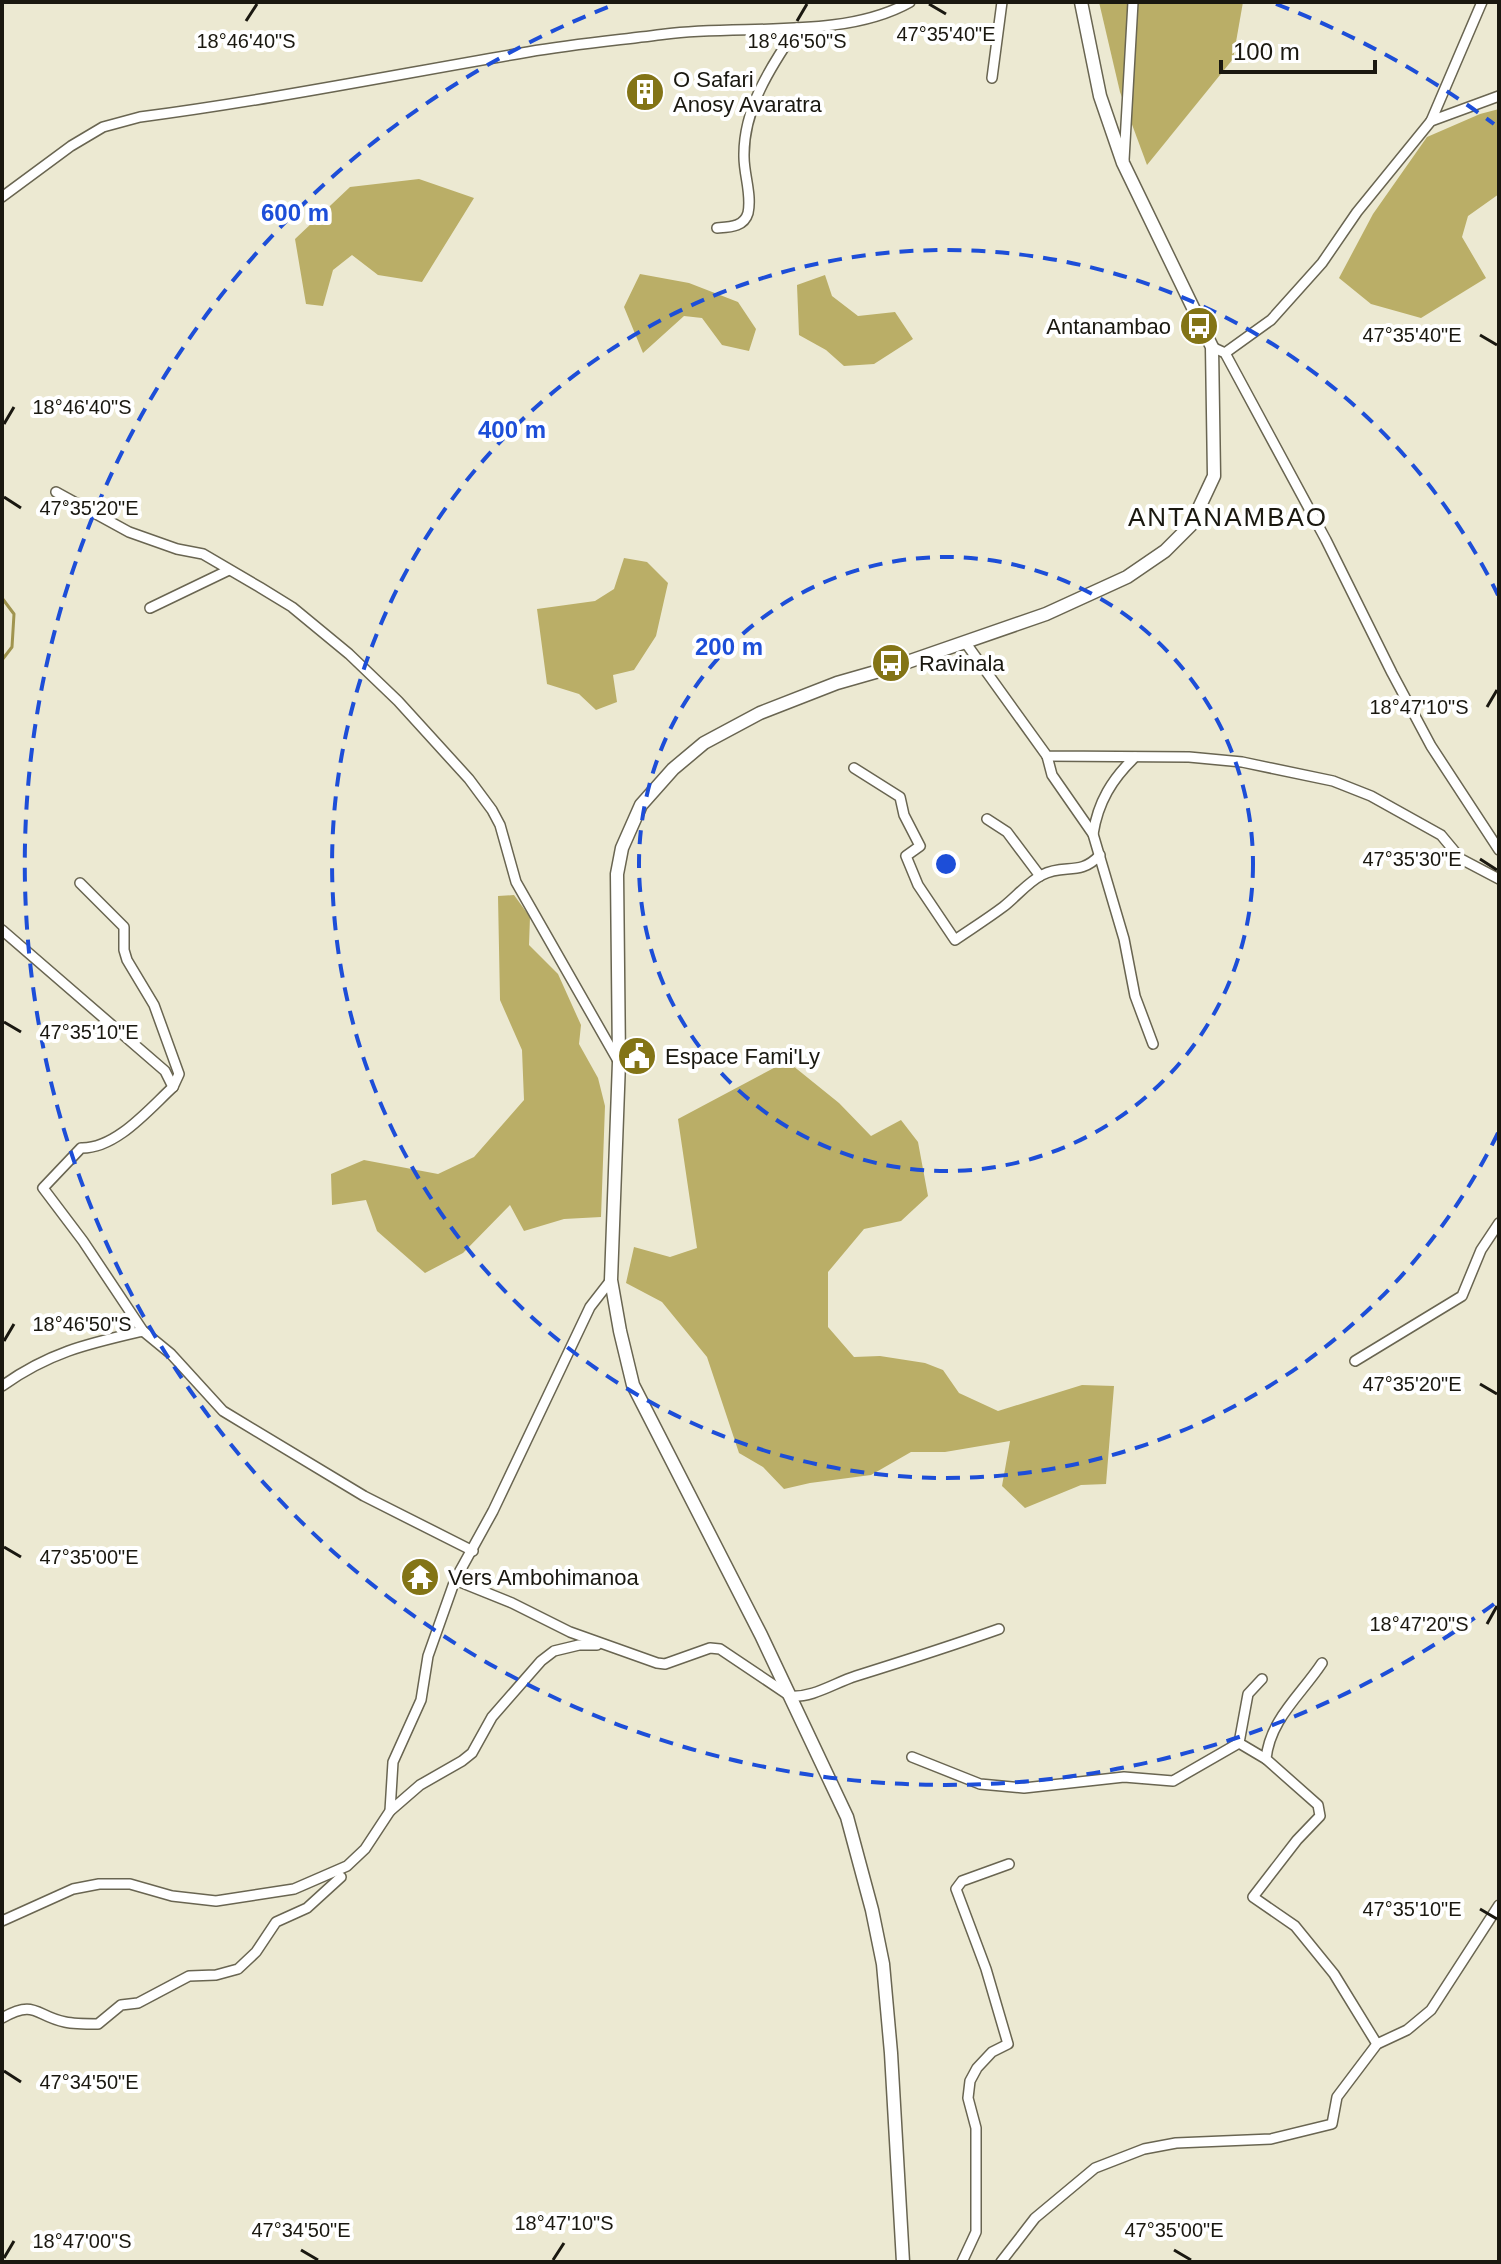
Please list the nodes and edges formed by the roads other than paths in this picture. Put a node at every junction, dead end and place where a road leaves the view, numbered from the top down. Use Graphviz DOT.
graph roads {
  1 [pos="910,2"];
  2 [pos="1002,2"];
  3 [pos="1081,2"];
  4 [pos="1133,2"];
  5 [pos="1482,2"];
  6 [pos="797,28"];
  7 [pos="992,78"];
  8 [pos="1499,96"];
  9 [pos="1431,121"];
  10 [pos="1123,163"];
  11 [pos="2,197"];
  12 [pos="717,228"];
  13 [pos="1212,347"];
  14 [pos="1225,353"];
  15 [pos="56,492"];
  16 [pos="229,570"];
  17 [pos="150,608"];
  18 [pos="965,642"];
  19 [pos="1047,756"];
  20 [pos="1135,757"];
  21 [pos="854,768"];
  22 [pos="987,819"];
  23 [pos="1093,834"];
  24 [pos="1499,850"];
  25 [pos="1100,855"];
  26 [pos="1040,876"];
  27 [pos="1499,879"];
  28 [pos="80,883"];
  29 [pos="2,930"];
  30 [pos="1153,1044"];
  31 [pos="619,1062"];
  32 [pos="173,1087"];
  33 [pos="1499,1223"];
  34 [pos="611,1280"];
  35 [pos="143,1331"];
  36 [pos="1355,1361"];
  37 [pos="2,1386"];
  38 [pos="473,1551"];
  39 [pos="455,1580"];
  40 [pos="999,1629"];
  41 [pos="606,1644"];
  42 [pos="1322,1663"];
  43 [pos="1262,1679"];
  44 [pos="790,1696"];
  45 [pos="1239,1743"];
  46 [pos="912,1757"];
  47 [pos="1266,1759"];
  48 [pos="390,1811"];
  49 [pos="1009,1864"];
  50 [pos="341,1877"];
  51 [pos="1499,1905"];
  52 [pos="2,1921"];
  53 [pos="2,2018"];
  54 [pos="1377,2044"];
  55 [pos="903,2262"];
  56 [pos="962,2262"];
  57 [pos="1001,2262"];
  1 -- 6 [label="street"];
  2 -- 7 [label="street"];
  3 -- 10 [label="main road"];
  4 -- 10 [label="street"];
  5 -- 9 [label="street"];
  6 -- 11 [label="street"];
  6 -- 12 [label="street"];
  8 -- 9 [label="street"];
  9 -- 14 [label="street"];
  10 -- 13 [label="main road"];
  13 -- 14 [label="street"];
  13 -- 18 [label="main road"];
  14 -- 24 [label="street"];
  15 -- 16 [label="street"];
  16 -- 17 [label="street"];
  16 -- 31 [label="street"];
  18 -- 19 [label="street"];
  18 -- 31 [label="main road"];
  19 -- 20 [label="street"];
  19 -- 23 [label="street"];
  20 -- 23 [label="street"];
  20 -- 27 [label="street"];
  21 -- 26 [label="street"];
  22 -- 26 [label="street"];
  23 -- 25 [label="street"];
  25 -- 26 [label="street"];
  25 -- 30 [label="street"];
  28 -- 32 [label="street"];
  29 -- 32 [label="street"];
  31 -- 34 [label="main road"];
  32 -- 35 [label="street"];
  33 -- 36 [label="street"];
  34 -- 38 [label="street"];
  34 -- 44 [label="main road"];
  35 -- 37 [label="street"];
  35 -- 38 [label="street"];
  38 -- 39 [label="street"];
  39 -- 41 [label="street"];
  39 -- 48 [label="street"];
  40 -- 44 [label="street"];
  41 -- 44 [label="street"];
  41 -- 48 [label="street"];
  42 -- 47 [label="street"];
  43 -- 45 [label="street"];
  44 -- 55 [label="main road"];
  45 -- 46 [label="street"];
  45 -- 47 [label="street"];
  47 -- 54 [label="street"];
  48 -- 52 [label="street"];
  49 -- 56 [label="street"];
  50 -- 53 [label="street"];
  51 -- 54 [label="street"];
  54 -- 57 [label="street"];
}
